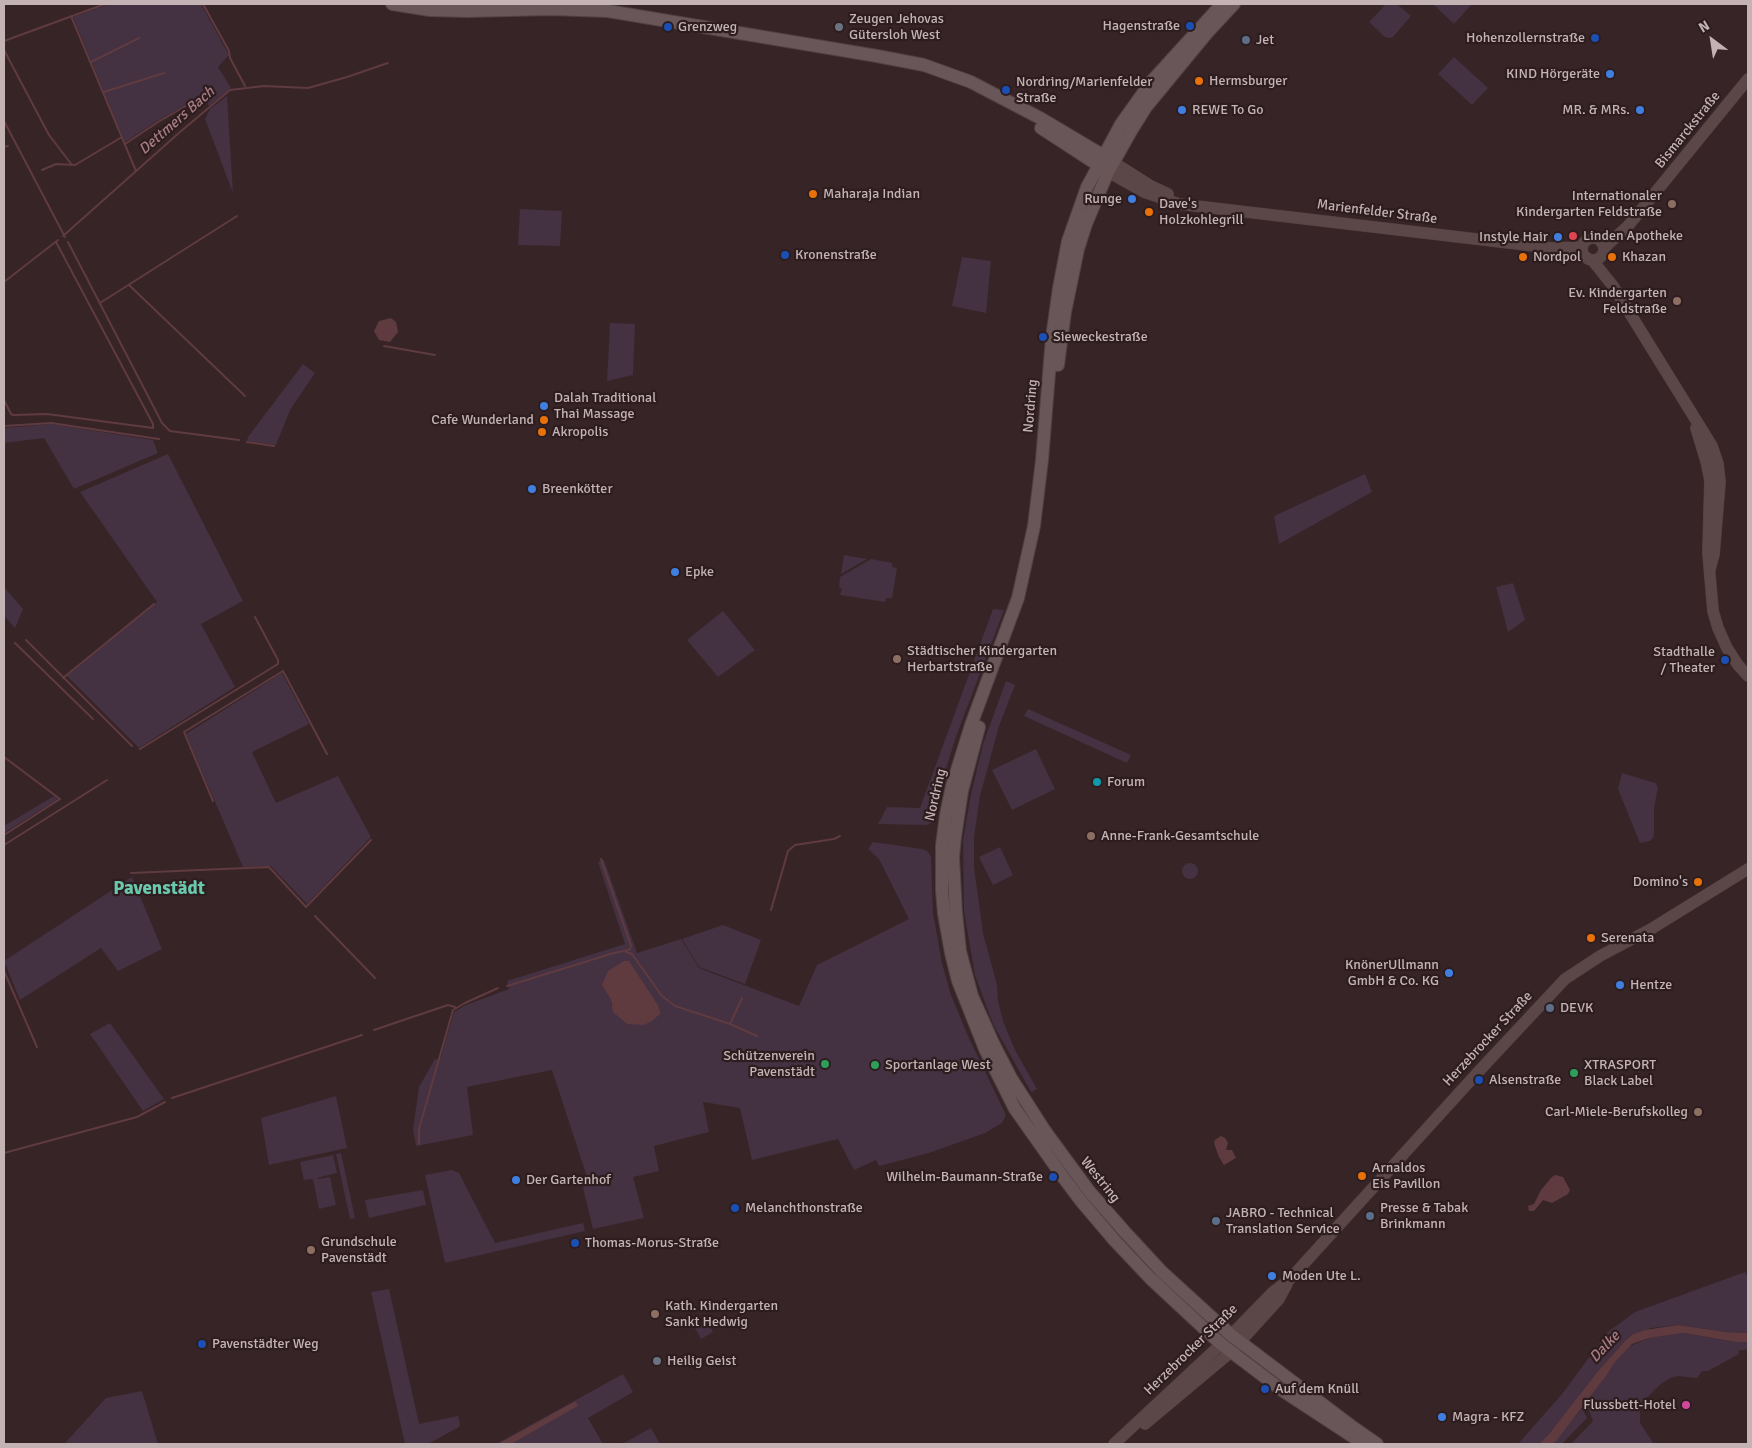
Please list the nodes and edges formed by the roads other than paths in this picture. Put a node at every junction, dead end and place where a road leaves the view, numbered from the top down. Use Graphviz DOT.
graph roads {
  1 [pos="392,4"];
  2 [pos="1222,4"];
  3 [pos="1234,4"];
  4 [pos="1748,79"];
  5 [pos="1106,164"];
  6 [pos="1594,252"];
  7 [pos="1748,676"];
  8 [pos="955,837"];
  9 [pos="942,846"];
  10 [pos="1748,869"];
  11 [pos="1231,1343"];
  12 [pos="1114,1444"];
  13 [pos="1120,1444"];
  14 [pos="1364,1444"];
  15 [pos="1378,1444"];
  1 -- 5 [label="main road, Marienfelder Straße"];
  2 -- 5 [label="main road, Nordring"];
  3 -- 5 [label="main road, Nordring"];
  4 -- 6 [label="street, Bismarckstraße"];
  5 -- 6 [label="street, Marienfelder Straße"];
  5 -- 8 [label="main road, Nordring"];
  5 -- 9 [label="main road, Nordring"];
  6 -- 7 [label="street"];
  8 -- 11 [label="main road, Westring"];
  9 -- 11 [label="main road, Westring"];
  10 -- 11 [label="street, Herzebrocker Straße"];
  11 -- 12 [label="street, Herzebrocker Straße"];
  11 -- 13 [label="street, Herzebrocker Straße"];
  11 -- 14 [label="main road, Westring"];
  11 -- 15 [label="main road, Westring"];
}
